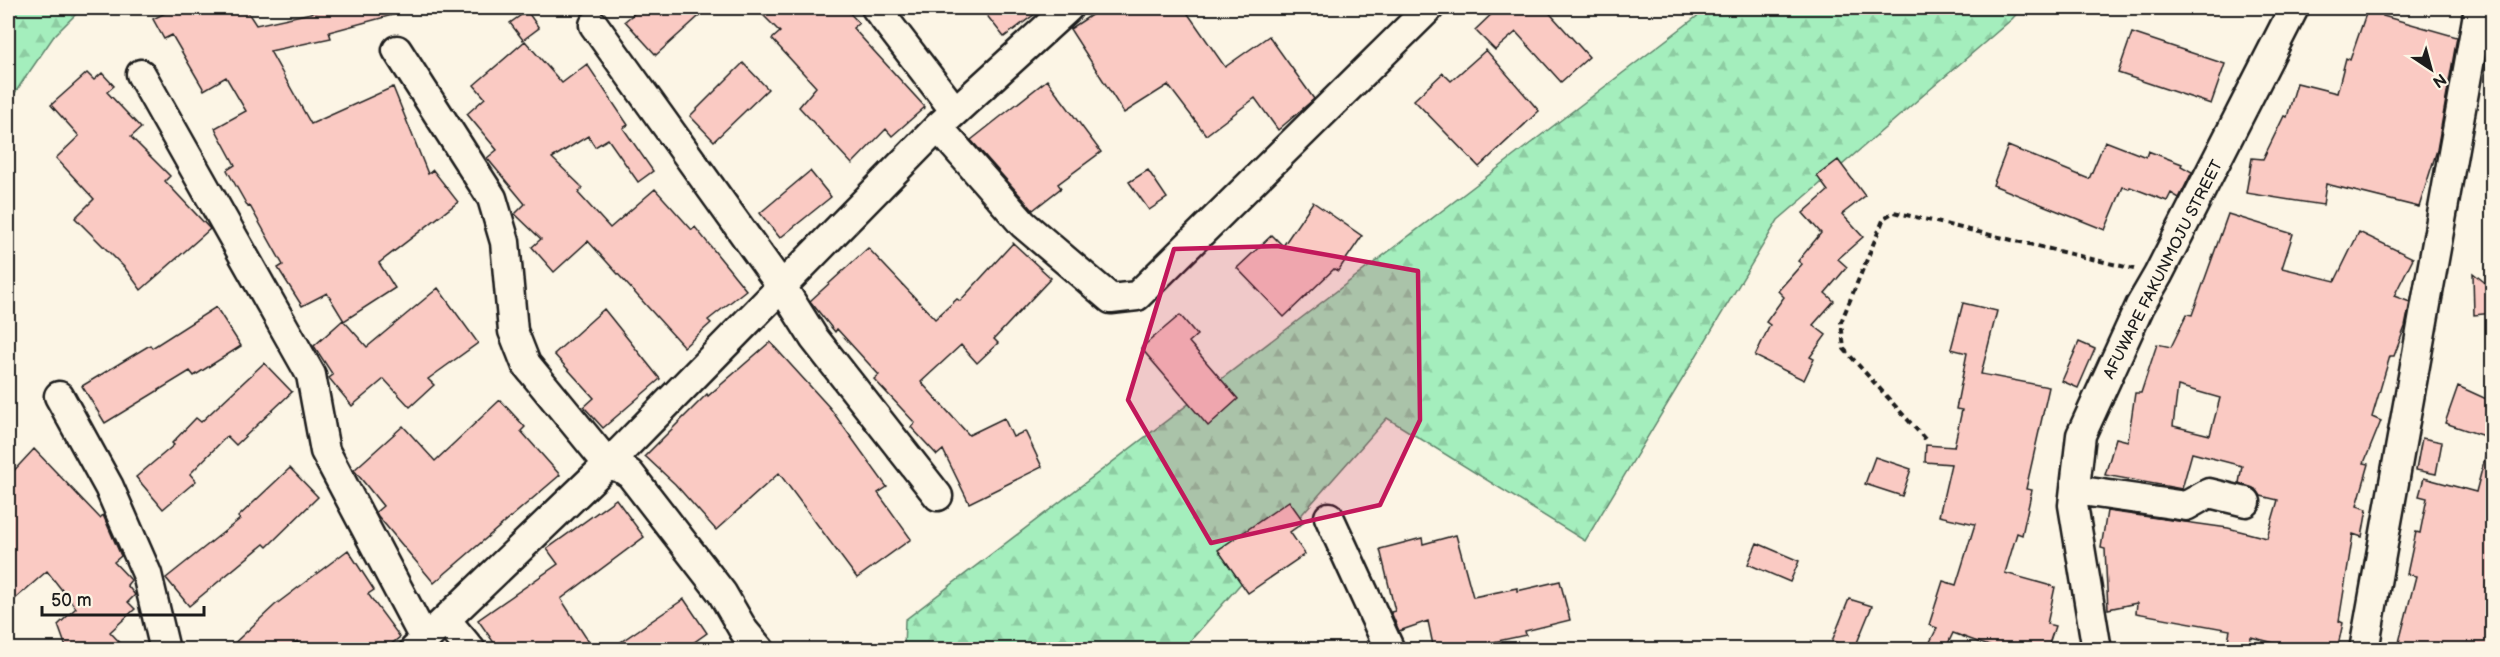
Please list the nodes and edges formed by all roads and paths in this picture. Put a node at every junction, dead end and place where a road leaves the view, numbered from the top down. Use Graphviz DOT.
graph roads {
  1 [pos="876,8"];
  2 [pos="1068,8"];
  3 [pos="1429,8"];
  4 [pos="2294,8"];
  5 [pos="2479,8"];
  6 [pos="594,25"];
  7 [pos="398,50"];
  8 [pos="141,74"];
  9 [pos="946,119"];
  10 [pos="2158,275"];
  11 [pos="782,287"];
  12 [pos="59,396"];
  13 [pos="1925,439"];
  14 [pos="608,464"];
  15 [pos="2075,490"];
  16 [pos="938,496"];
  17 [pos="2246,502"];
  18 [pos="1329,518"];
  19 [pos="446,620"];
  20 [pos="419,645"];
  21 [pos="165,650"];
  22 [pos="471,650"];
  23 [pos="760,650"];
  24 [pos="1390,650"];
  25 [pos="2097,650"];
  26 [pos="2364,650"];
  1 -- 9 [label="street"];
  2 -- 9 [label="street"];
  3 -- 9 [label="street"];
  4 -- 10 [label="street, AFUWAPE FAKUNMOJU STREET"];
  5 -- 26 [label="street"];
  6 -- 11 [label="street"];
  7 -- 14 [label="street"];
  8 -- 20 [label="street"];
  9 -- 11 [label="street"];
  10 -- 13 [label="path"];
  10 -- 15 [label="street, AFUWAPE FAKUNMOJU STREET"];
  11 -- 14 [label="street"];
  11 -- 16 [label="street"];
  12 -- 21 [label="street"];
  14 -- 19 [label="street"];
  14 -- 23 [label="street"];
  15 -- 17 [label="street"];
  15 -- 25 [label="street, AFUWAPE FAKUNMOJU STREET"];
  18 -- 24 [label="street"];
  19 -- 20 [label="street"];
  19 -- 22 [label="street"];
}
